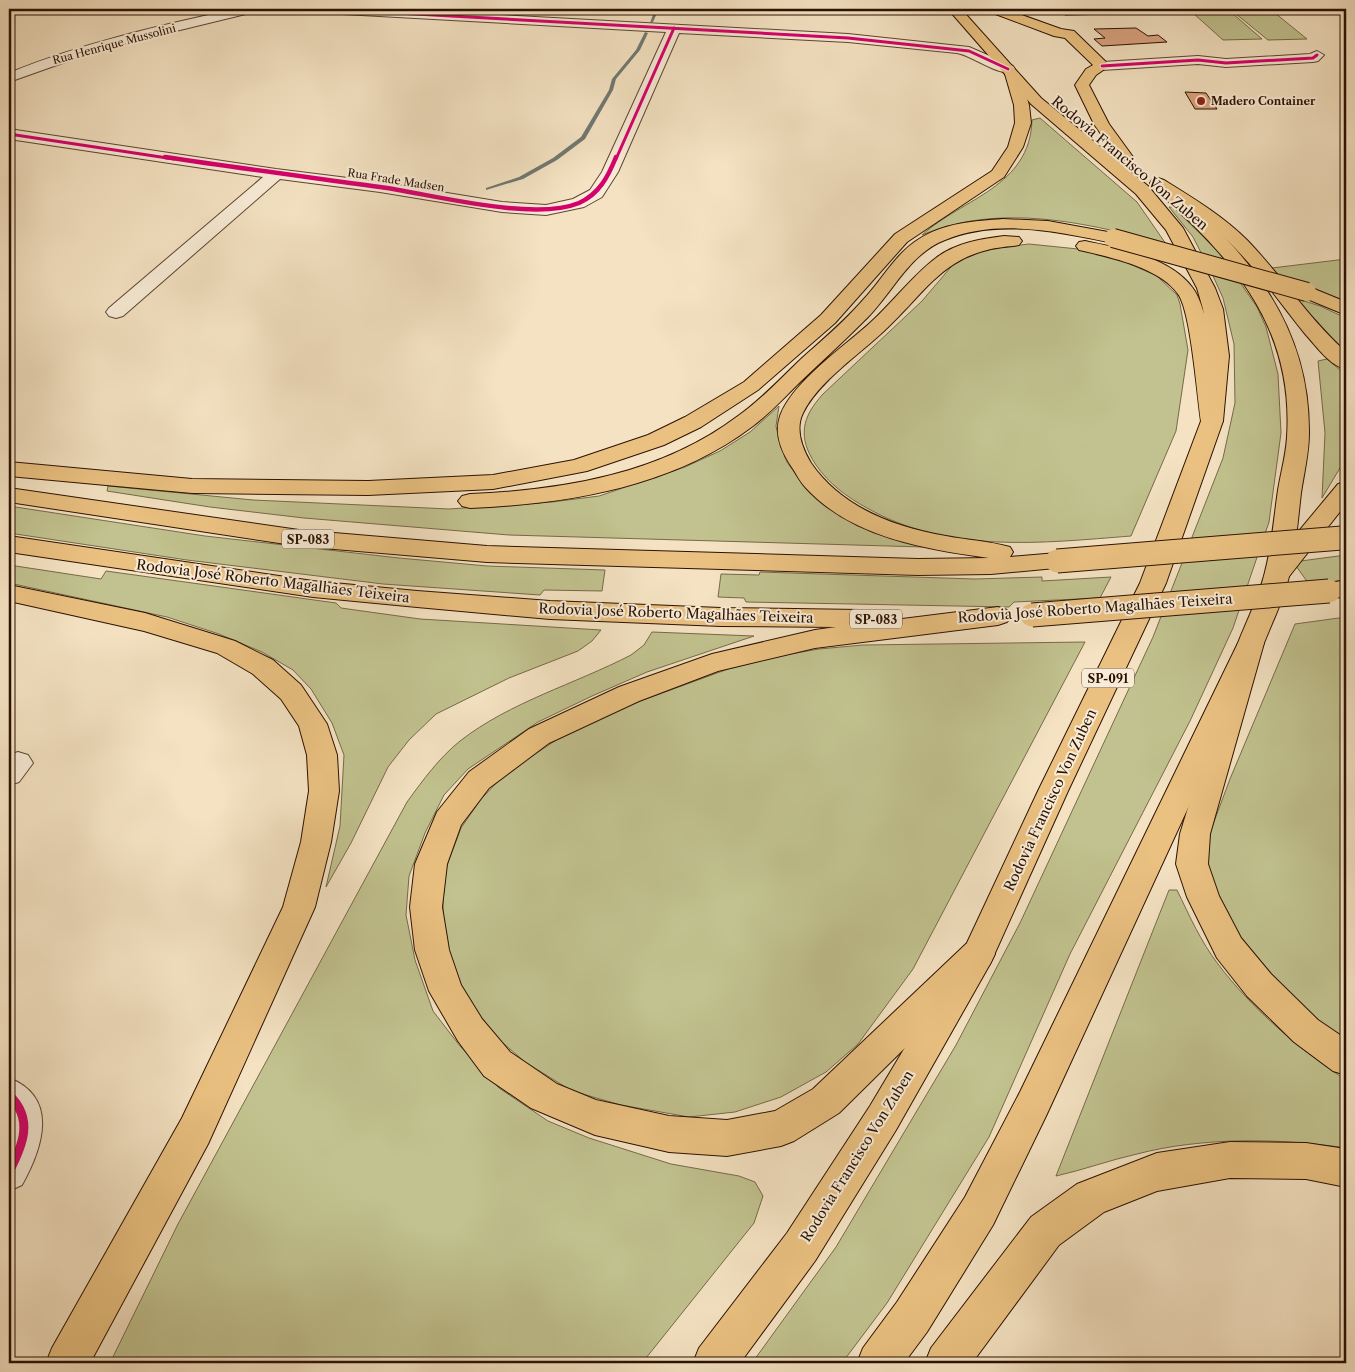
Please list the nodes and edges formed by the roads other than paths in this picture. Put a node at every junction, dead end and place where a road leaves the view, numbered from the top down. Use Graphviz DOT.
graph roads {
  1 [pos="250,9"];
  2 [pos="321,9"];
  3 [pos="367,9"];
  4 [pos="994,9"];
  5 [pos="965,15"];
  6 [pos="674,28"];
  7 [pos="928,45"];
  8 [pos="1324,56"];
  9 [pos="9,65"];
  10 [pos="1102,66"];
  11 [pos="34,67"];
  12 [pos="1010,71"];
  13 [pos="9,78"];
  14 [pos="9,134"];
  15 [pos="1125,157"];
  16 [pos="276,174"];
  17 [pos="1158,183"];
  18 [pos="1346,309"];
  19 [pos="116,312"];
  20 [pos="1346,363"];
  21 [pos="1212,421"];
  22 [pos="9,469"];
  23 [pos="192,486"];
  24 [pos="1346,489"];
  25 [pos="9,494"];
  26 [pos="1344,538"];
  27 [pos="9,544"];
  28 [pos="1057,561"];
  29 [pos="1278,573"];
  30 [pos="1340,590"];
  31 [pos="9,593"];
  32 [pos="998,616"];
  33 [pos="1251,643"];
  34 [pos="978,954"];
  35 [pos="1346,1060"];
  36 [pos="9,1095"];
  37 [pos="1346,1168"];
  38 [pos="9,1172"];
  39 [pos="67,1363"];
  40 [pos="714,1363"];
  41 [pos="878,1363"];
  42 [pos="946,1363"];
  1 -- 11 [label="street, Rua Henrique Mussolini"];
  2 -- 3 [label="street"];
  3 -- 6 [label="street"];
  4 -- 10 [label="main road"];
  5 -- 7 [label="street"];
  5 -- 12 [label="main road, Rodovia Francisco Von Zuben / SP-091"];
  5 -- 15 [label="main road, Rodovia Francisco Von Zuben"];
  6 -- 7 [label="street"];
  6 -- 16 [label="street, Rua Frade Madsen"];
  7 -- 12 [label="street"];
  8 -- 10 [label="street"];
  9 -- 11 [label="street"];
  10 -- 15 [label="main road"];
  11 -- 13 [label="street, Rua Henrique Mussolini"];
  12 -- 21 [label="main road, Rodovia Francisco Von Zuben / SP-091"];
  12 -- 23 [label="main road"];
  14 -- 16 [label="street, Rua Frade Madsen"];
  15 -- 17 [label="main road, Rodovia Francisco Von Zuben"];
  16 -- 19 [label="street"];
  17 -- 20 [label="main road"];
  17 -- 29 [label="main road, Rodovia Francisco Von Zuben"];
  18 -- 23 [label="main road, bridge"];
  21 -- 28 [label="main road"];
  21 -- 34 [label="main road, Rodovia Francisco Von Zuben / SP-091"];
  22 -- 23 [label="main road"];
  24 -- 29 [label="main road"];
  25 -- 28 [label="main road, SP-083"];
  26 -- 28 [label="main road, SP-083, bridge"];
  27 -- 32 [label="main road, Rodovia José Roberto Magalhães Teixeira / SP-083"];
  29 -- 33 [label="main road, Rodovia Francisco Von Zuben"];
  30 -- 32 [label="main road, Rodovia José Roberto Magalhães Teixeira / SP-083, bridge"];
  31 -- 39 [label="main road"];
  32 -- 34 [label="main road"];
  33 -- 35 [label="main road"];
  33 -- 41 [label="main road, Rodovia Francisco Von Zuben"];
  34 -- 40 [label="main road, Rodovia Francisco Von Zuben / SP-091"];
  36 -- 38 [label="street"];
  37 -- 42 [label="main road"];
}
